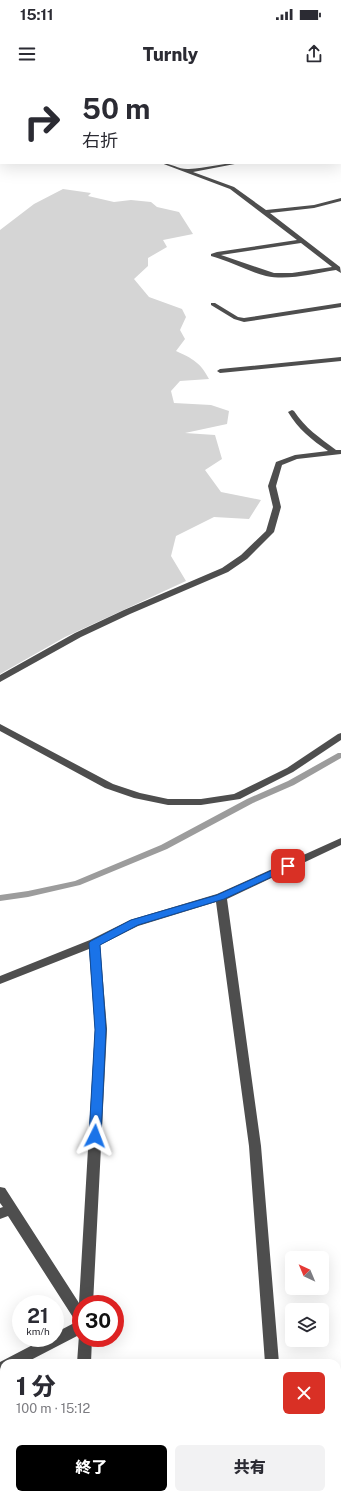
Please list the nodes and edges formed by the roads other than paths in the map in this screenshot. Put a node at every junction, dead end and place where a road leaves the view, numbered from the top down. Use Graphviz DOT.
graph roads {
  1 [pos="167,164"];
  2 [pos="219,164"];
  3 [pos="187,171"];
  4 [pos="340,199"];
  5 [pos="266,212"];
  6 [pos="302,241"];
  7 [pos="339,269"];
  8 [pos="213,304"];
  9 [pos="341,305"];
  10 [pos="341,359"];
  11 [pos="220,371"];
  12 [pos="292,412"];
  13 [pos="338,452"];
  14 [pos="0,679"];
  15 [pos="0,727"];
  16 [pos="341,736"];
  17 [pos="341,841"];
  18 [pos="221,897"];
  19 [pos="94,943"];
  20 [pos="0,980"];
  21 [pos="0,1192"];
  22 [pos="5,1212"];
  23 [pos="86,1295"];
  24 [pos="72,1305"];
  25 [pos="72,1332"];
  26 [pos="85,1347"];
  27 [pos="19,1359"];
  28 [pos="84,1359"];
  29 [pos="272,1359"];
  1 -- 3 [label="street"];
  2 -- 3 [label="street"];
  3 -- 5 [label="street"];
  4 -- 5 [label="street"];
  5 -- 6 [label="street"];
  6 -- 7 [label="street"];
  6 -- 7 [label="street"];
  8 -- 9 [label="street"];
  10 -- 11 [label="street"];
  12 -- 13 [label="street"];
  13 -- 14 [label="street"];
  15 -- 16 [label="street"];
  17 -- 18 [label="street"];
  18 -- 19 [label="street"];
  18 -- 29 [label="street"];
  19 -- 20 [label="street"];
  19 -- 23 [label="street"];
  21 -- 22 [label="street"];
  22 -- 24 [label="street"];
  25 -- 27 [label="street"];
  26 -- 28 [label="street"];
}
